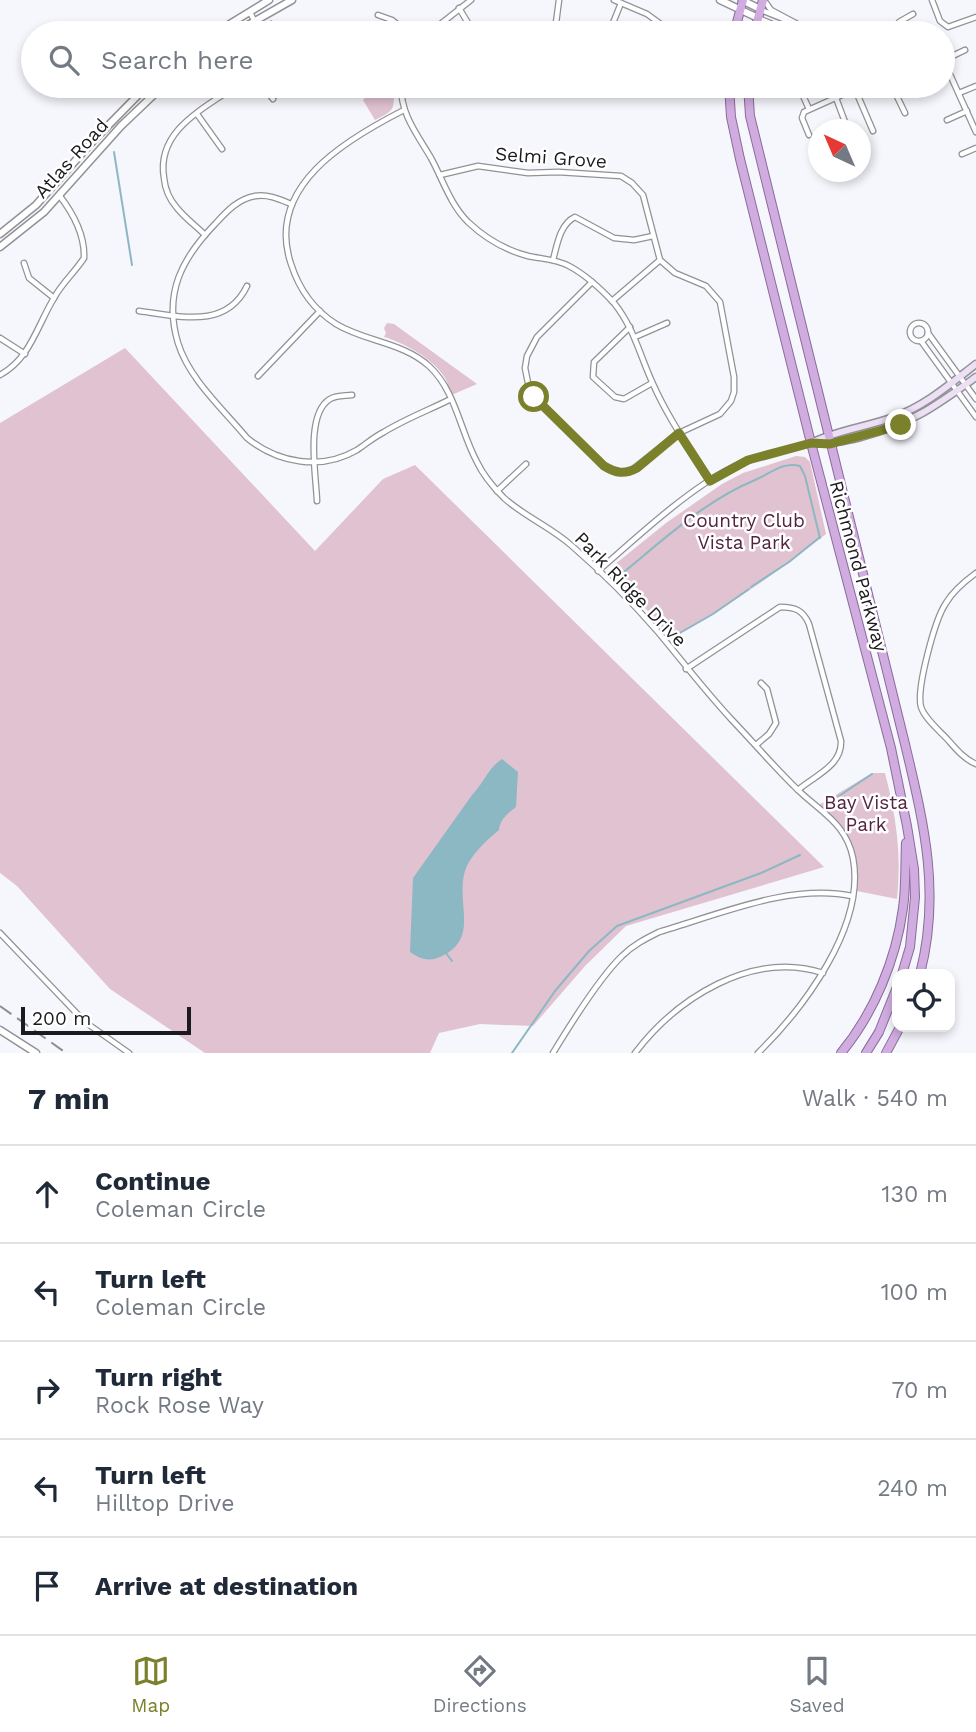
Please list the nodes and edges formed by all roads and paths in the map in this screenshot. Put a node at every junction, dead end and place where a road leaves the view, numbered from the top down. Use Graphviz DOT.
graph roads {
  1 [pos="269,0"];
  2 [pos="292,0"];
  3 [pos="471,0"];
  4 [pos="559,0"];
  5 [pos="614,0"];
  6 [pos="720,0"];
  7 [pos="932,0"];
  8 [pos="742,2"];
  9 [pos="621,3"];
  10 [pos="761,7"];
  11 [pos="459,8"];
  12 [pos="249,11"];
  13 [pos="913,14"];
  14 [pos="378,15"];
  15 [pos="976,17"];
  16 [pos="234,21"];
  17 [pos="253,21"];
  18 [pos="393,21"];
  19 [pos="443,21"];
  20 [pos="467,21"];
  21 [pos="555,21"];
  22 [pos="613,21"];
  23 [pos="656,21"];
  24 [pos="737,21"];
  25 [pos="775,21"];
  26 [pos="790,21"];
  27 [pos="792,21"];
  28 [pos="902,21"];
  29 [pos="940,21"];
  30 [pos="955,24"];
  31 [pos="965,50"];
  32 [pos="955,54"];
  33 [pos="955,83"];
  34 [pos="976,86"];
  35 [pos="959,93"];
  36 [pos="135,98"];
  37 [pos="150,98"];
  38 [pos="219,98"];
  39 [pos="402,98"];
  40 [pos="730,98"];
  41 [pos="749,98"];
  42 [pos="803,98"];
  43 [pos="835,98"];
  44 [pos="861,98"];
  45 [pos="898,98"];
  46 [pos="404,110"];
  47 [pos="807,110"];
  48 [pos="967,111"];
  49 [pos="905,113"];
  50 [pos="197,114"];
  51 [pos="844,119"];
  52 [pos="947,120"];
  53 [pos="975,129"];
  54 [pos="873,131"];
  55 [pos="808,133"];
  56 [pos="976,148"];
  57 [pos="222,149"];
  58 [pos="962,154"];
  59 [pos="440,175"];
  60 [pos="59,195"];
  61 [pos="291,204"];
  62 [pos="0,234"];
  63 [pos="205,234"];
  64 [pos="653,236"];
  65 [pos="0,247"];
  66 [pos="552,260"];
  67 [pos="660,260"];
  68 [pos="24,263"];
  69 [pos="592,282"];
  70 [pos="247,286"];
  71 [pos="54,298"];
  72 [pos="612,301"];
  73 [pos="139,311"];
  74 [pos="320,311"];
  75 [pos="173,315"];
  76 [pos="667,323"];
  77 [pos="630,327"];
  78 [pos="928,333"];
  79 [pos="635,337"];
  80 [pos="0,338"];
  81 [pos="921,341"];
  82 [pos="25,354"];
  83 [pos="976,364"];
  84 [pos="0,375"];
  85 [pos="258,376"];
  86 [pos="960,376"];
  87 [pos="976,377"];
  88 [pos="952,382"];
  89 [pos="652,383"];
  90 [pos="966,384"];
  91 [pos="957,391"];
  92 [pos="352,395"];
  93 [pos="452,399"];
  94 [pos="976,399"];
  95 [pos="976,417"];
  96 [pos="679,433"];
  97 [pos="828,435"];
  98 [pos="811,443"];
  99 [pos="830,444"];
  100 [pos="316,462"];
  101 [pos="526,464"];
  102 [pos="710,481"];
  103 [pos="498,491"];
  104 [pos="317,501"];
  105 [pos="598,571"];
  106 [pos="976,573"];
  107 [pos="686,669"];
  108 [pos="761,682"];
  109 [pos="755,745"];
  110 [pos="976,764"];
  111 [pos="797,790"];
  112 [pos="907,826"];
  113 [pos="852,896"];
  114 [pos="0,933"];
  115 [pos="903,969"];
  116 [pos="921,969"];
  117 [pos="823,973"];
  118 [pos="892,1000"];
  119 [pos="0,1030"];
  120 [pos="897,1032"];
  121 [pos="36,1053"];
  122 [pos="129,1053"];
  123 [pos="553,1053"];
  124 [pos="635,1053"];
  125 [pos="758,1053"];
  126 [pos="841,1053"];
  127 [pos="866,1053"];
  128 [pos="886,1053"];
  1 -- 12 [label="street"];
  2 -- 17 [label="street"];
  3 -- 11 [label="street"];
  4 -- 21 [label="street"];
  5 -- 9 [label="street"];
  6 -- 8 [label="street"];
  7 -- 29 [label="street"];
  8 -- 10 [label="street"];
  8 -- 24 [label="highway"];
  9 -- 22 [label="street"];
  9 -- 23 [label="street"];
  10 -- 25 [label="street"];
  10 -- 26 [label="street"];
  10 -- 27 [label="street"];
  11 -- 19 [label="street"];
  11 -- 20 [label="street"];
  12 -- 16 [label="street"];
  12 -- 17 [label="street"];
  13 -- 28 [label="street"];
  14 -- 18 [label="street"];
  15 -- 30 [label="street"];
  31 -- 32 [label="street"];
  33 -- 35 [label="street"];
  34 -- 35 [label="street"];
  35 -- 48 [label="street"];
  36 -- 62 [label="street, Atlas Road"];
  37 -- 60 [label="street, Atlas Road"];
  38 -- 50 [label="street"];
  39 -- 46 [label="street"];
  40 -- 98 [label="highway, Richmond Parkway"];
  41 -- 97 [label="highway, Richmond Parkway"];
  42 -- 47 [label="street"];
  43 -- 47 [label="street"];
  43 -- 51 [label="street"];
  44 -- 54 [label="street"];
  45 -- 49 [label="street"];
  46 -- 59 [label="street"];
  46 -- 61 [label="street, Park Ridge Drive"];
  47 -- 55 [label="street"];
  48 -- 52 [label="street"];
  48 -- 53 [label="street"];
  50 -- 57 [label="street"];
  50 -- 63 [label="street"];
  56 -- 58 [label="street"];
  59 -- 64 [label="street, Selmi Grove"];
  59 -- 66 [label="street"];
  60 -- 65 [label="street, Atlas Road"];
  60 -- 71 [label="street"];
  61 -- 63 [label="street"];
  61 -- 74 [label="street, Park Ridge Drive"];
  63 -- 75 [label="street"];
  64 -- 66 [label="street"];
  64 -- 67 [label="street, Selmi Grove"];
  66 -- 69 [label="street"];
  67 -- 72 [label="street"];
  67 -- 96 [label="street"];
  68 -- 71 [label="street"];
  69 -- 72 [label="street"];
  69 -- 96 [label="street"];
  70 -- 75 [label="street"];
  71 -- 82 [label="street"];
  72 -- 77 [label="street"];
  73 -- 75 [label="street"];
  74 -- 85 [label="street"];
  74 -- 93 [label="street, Park Ridge Drive"];
  75 -- 100 [label="street"];
  76 -- 79 [label="street"];
  77 -- 79 [label="street"];
  77 -- 89 [label="street"];
  78 -- 81 [label="street"];
  78 -- 81 [label="street"];
  78 -- 86 [label="street"];
  79 -- 89 [label="street"];
  80 -- 82 [label="street"];
  81 -- 88 [label="street"];
  82 -- 84 [label="street"];
  83 -- 86 [label="main road"];
  86 -- 88 [label="main road"];
  86 -- 90 [label="street"];
  87 -- 90 [label="main road"];
  88 -- 91 [label="street"];
  88 -- 97 [label="main road"];
  89 -- 96 [label="street"];
  90 -- 91 [label="main road"];
  90 -- 94 [label="street"];
  91 -- 95 [label="street"];
  91 -- 99 [label="main road"];
  92 -- 100 [label="street"];
  93 -- 100 [label="street"];
  93 -- 103 [label="street, Park Ridge Drive"];
  96 -- 102 [label="street"];
  97 -- 98 [label="main road"];
  97 -- 99 [label="highway, Richmond Parkway"];
  98 -- 99 [label="main road"];
  98 -- 102 [label="street"];
  98 -- 112 [label="highway, Richmond Parkway"];
  99 -- 116 [label="highway, Richmond Parkway"];
  100 -- 104 [label="street"];
  101 -- 103 [label="street"];
  102 -- 105 [label="street"];
  103 -- 105 [label="street, Park Ridge Drive"];
  105 -- 107 [label="street, Park Ridge Drive"];
  106 -- 110 [label="street"];
  107 -- 109 [label="street, Park Ridge Drive"];
  107 -- 111 [label="street"];
  108 -- 109 [label="street"];
  109 -- 111 [label="street, Park Ridge Drive"];
  111 -- 113 [label="street, Park Ridge Drive"];
  112 -- 115 [label="highway, Richmond Parkway"];
  112 -- 126 [label="highway"];
  113 -- 117 [label="street, Park Ridge Drive"];
  113 -- 123 [label="street"];
  114 -- 122 [label="street"];
  117 -- 124 [label="street"];
  117 -- 125 [label="street, Park Ridge Drive"];
  118 -- 127 [label="highway"];
  119 -- 121 [label="street"];
  120 -- 128 [label="highway"];
}
